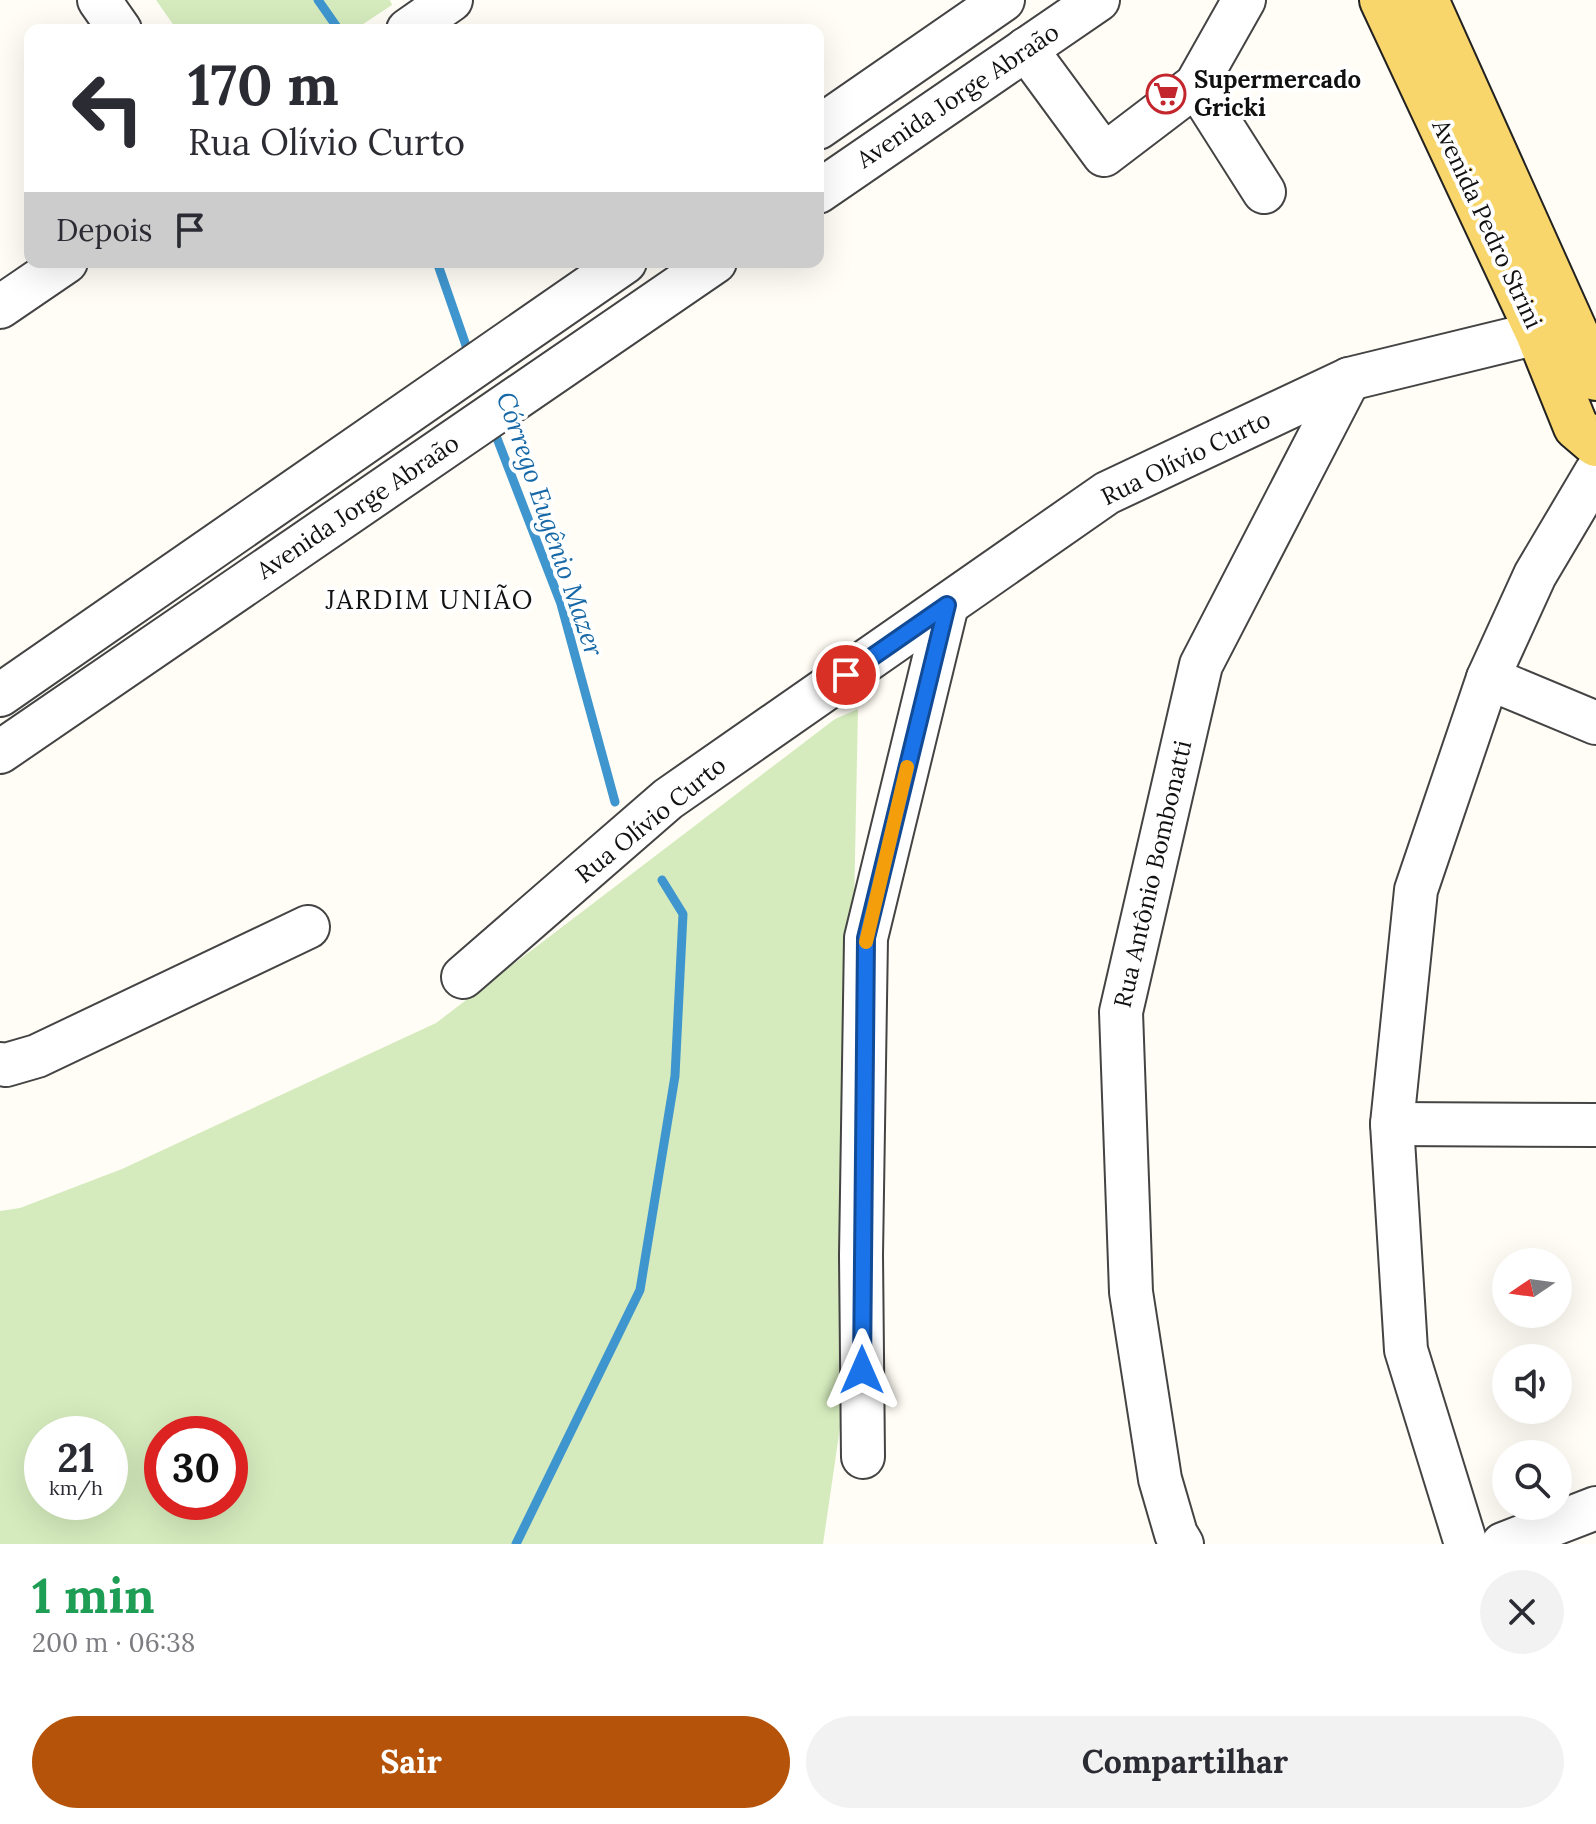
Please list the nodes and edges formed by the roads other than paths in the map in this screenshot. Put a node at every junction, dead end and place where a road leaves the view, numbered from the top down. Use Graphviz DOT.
graph roads {
  1 [pos="99,0"];
  2 [pos="1003,0"];
  3 [pos="1098,0"];
  4 [pos="1244,0"];
  5 [pos="1382,0"];
  6 [pos="1426,0"];
  7 [pos="116,24"];
  8 [pos="1026,49"];
  9 [pos="1196,85"];
  10 [pos="824,124"];
  11 [pos="824,188"];
  12 [pos="1264,192"];
  13 [pos="57,268"];
  14 [pos="616,268"];
  15 [pos="706,268"];
  16 [pos="0,307"];
  17 [pos="1556,330"];
  18 [pos="1596,378"];
  19 [pos="1349,379"];
  20 [pos="1596,444"];
  21 [pos="1596,472"];
  22 [pos="947,605"];
  23 [pos="1488,678"];
  24 [pos="0,695"];
  25 [pos="1596,723"];
  26 [pos="0,752"];
  27 [pos="308,927"];
  28 [pos="463,977"];
  29 [pos="0,1064"];
  30 [pos="1392,1124"];
  31 [pos="1596,1125"];
  32 [pos="863,1457"];
  33 [pos="1596,1508"];
  34 [pos="1182,1544"];
  35 [pos="1466,1544"];
  36 [pos="1503,1544"];
  1 -- 7 [label="street"];
  2 -- 10 [label="street"];
  3 -- 8 [label="street, Avenida Jorge Abraão"];
  4 -- 9 [label="street"];
  5 -- 17 [label="main road, Avenida Pedro Strini"];
  6 -- 17 [label="main road, Avenida Pedro Strini"];
  8 -- 9 [label="street"];
  8 -- 11 [label="street, Avenida Jorge Abraão"];
  9 -- 12 [label="street"];
  13 -- 16 [label="street"];
  14 -- 24 [label="street, Avenida Jorge Abraão"];
  15 -- 26 [label="street, Avenida Jorge Abraão"];
  17 -- 18 [label="main road, Avenida Pedro Strini"];
  17 -- 19 [label="street, Rua Olívio Curto"];
  17 -- 20 [label="main road, Avenida Pedro Strini"];
  19 -- 22 [label="street, Rua Olívio Curto"];
  19 -- 34 [label="street, Rua Antônio Bombonatti"];
  21 -- 23 [label="street"];
  22 -- 28 [label="street, Rua Olívio Curto"];
  22 -- 32 [label="street"];
  23 -- 25 [label="street"];
  23 -- 30 [label="street"];
  27 -- 29 [label="street"];
  30 -- 31 [label="street"];
  30 -- 35 [label="street"];
  33 -- 36 [label="street"];
}
